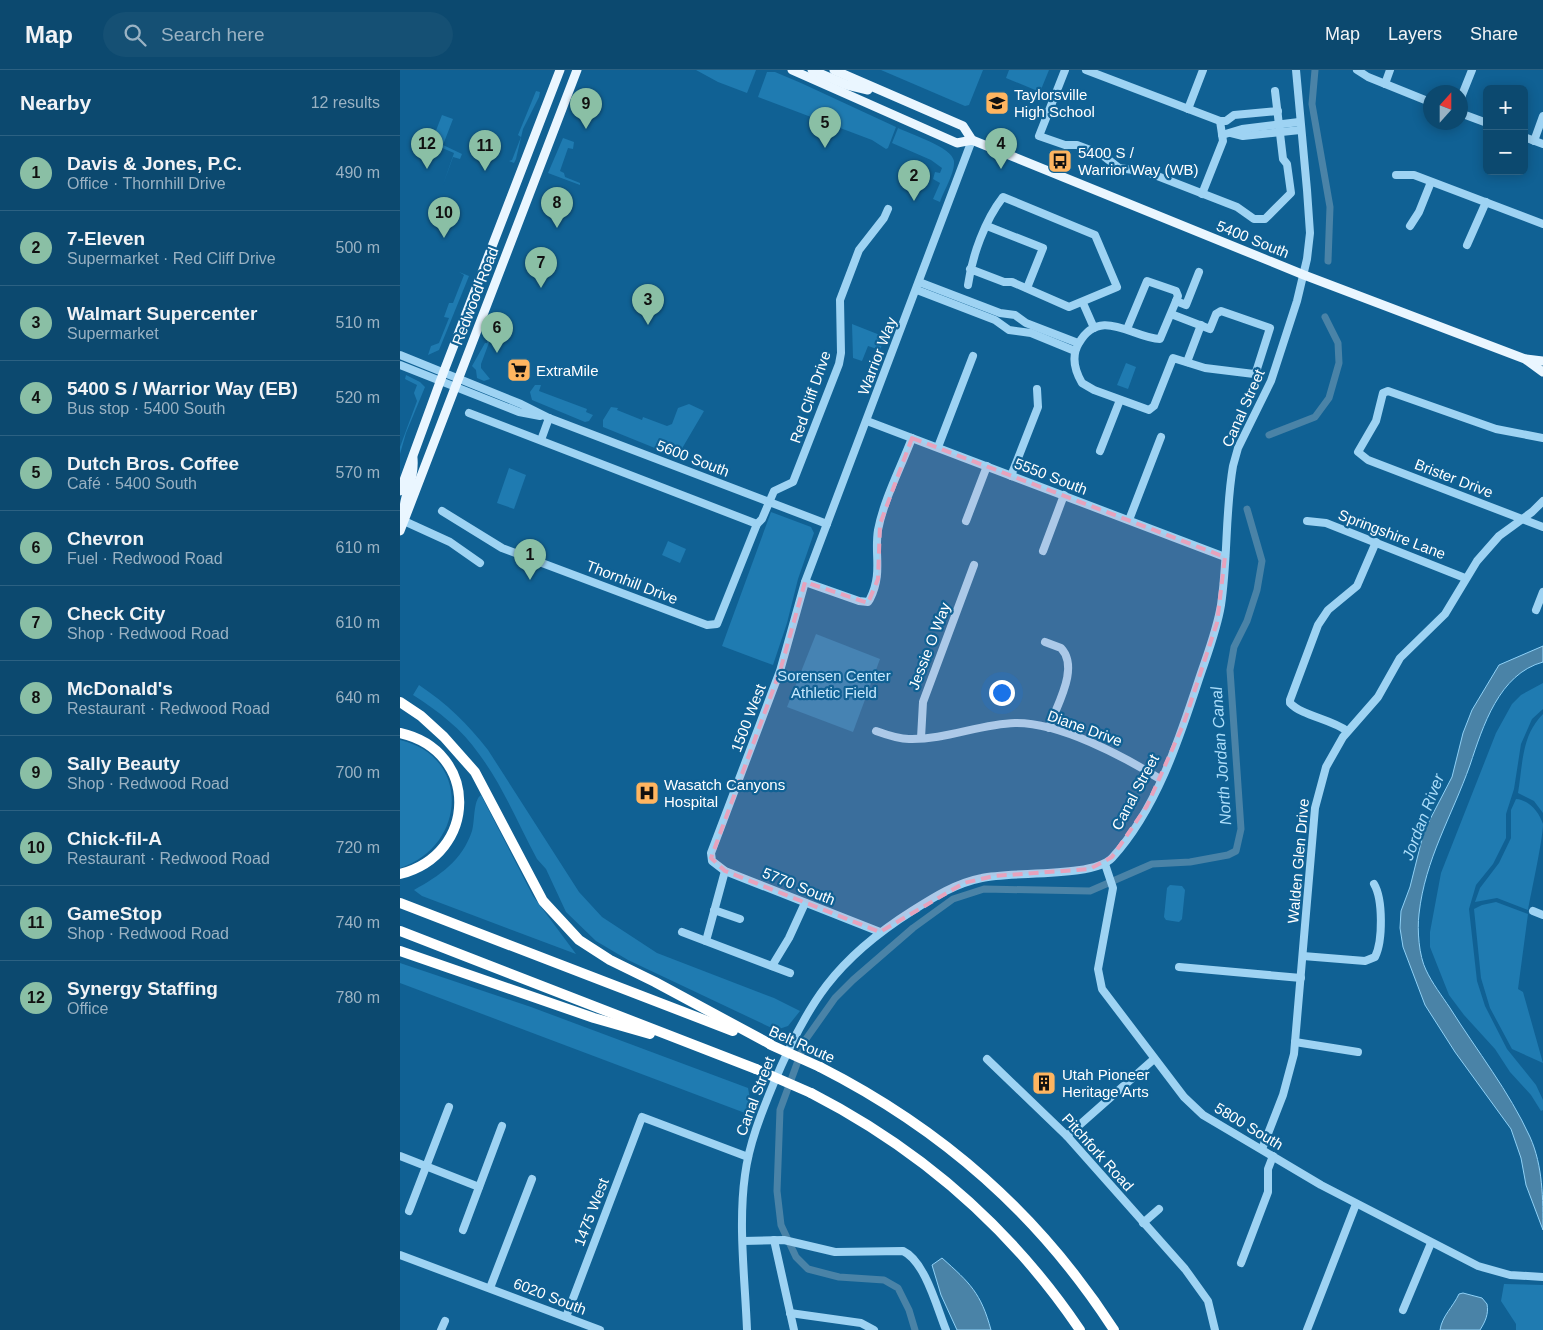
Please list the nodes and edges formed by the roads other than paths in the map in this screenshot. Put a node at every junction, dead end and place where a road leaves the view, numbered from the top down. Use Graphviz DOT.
graph roads {
  1 [pos="560,70"];
  2 [pos="577,70"];
  3 [pos="792,70"];
  4 [pos="812,70"];
  5 [pos="834,70"];
  6 [pos="1065,70"];
  7 [pos="1088,70"];
  8 [pos="1203,70"];
  9 [pos="1296,70"];
  10 [pos="1357,70"];
  11 [pos="1390,70"];
  12 [pos="1472,70"];
  13 [pos="1385,84"];
  14 [pos="1466,85"];
  15 [pos="1275,91"];
  16 [pos="887,94"];
  17 [pos="1423,99"];
  18 [pos="1188,109"];
  19 [pos="1278,111"];
  20 [pos="1468,116"];
  21 [pos="1543,116"];
  22 [pos="1220,121"];
  23 [pos="1483,122"];
  24 [pos="1300,126"];
  25 [pos="1280,128"];
  26 [pos="1222,135"];
  27 [pos="1528,139"];
  28 [pos="972,140"];
  29 [pos="1534,141"];
  30 [pos="1543,144"];
  31 [pos="1396,175"];
  32 [pos="1431,182"];
  33 [pos="1202,194"];
  34 [pos="1486,202"];
  35 [pos="888,209"];
  36 [pos="1543,224"];
  37 [pos="987,226"];
  38 [pos="1410,226"];
  39 [pos="1467,245"];
  40 [pos="970,269"];
  41 [pos="1199,272"];
  42 [pos="1304,275"];
  43 [pos="968,285"];
  44 [pos="918,286"];
  45 [pos="1027,288"];
  46 [pos="1176,301"];
  47 [pos="1083,302"];
  48 [pos="1171,314"];
  49 [pos="1202,325"];
  50 [pos="1094,328"];
  51 [pos="1127,329"];
  52 [pos="1077,347"];
  53 [pos="400,355"];
  54 [pos="973,356"];
  55 [pos="1525,359"];
  56 [pos="1543,361"];
  57 [pos="1187,362"];
  58 [pos="400,365"];
  59 [pos="1543,372"];
  60 [pos="442,375"];
  61 [pos="456,381"];
  62 [pos="1038,389"];
  63 [pos="1120,400"];
  64 [pos="470,413"];
  65 [pos="549,418"];
  66 [pos="867,421"];
  67 [pos="1161,437"];
  68 [pos="912,438"];
  69 [pos="1543,438"];
  70 [pos="541,440"];
  71 [pos="938,447"];
  72 [pos="1100,451"];
  73 [pos="413,454"];
  74 [pos="987,466"];
  75 [pos="1012,476"];
  76 [pos="400,491"];
  77 [pos="1064,495"];
  78 [pos="1543,501"];
  79 [pos="769,502"];
  80 [pos="442,511"];
  81 [pos="1522,519"];
  82 [pos="1129,520"];
  83 [pos="404,521"];
  84 [pos="1307,521"];
  85 [pos="966,522"];
  86 [pos="757,524"];
  87 [pos="827,524"];
  88 [pos="1543,527"];
  89 [pos="400,532"];
  90 [pos="1376,542"];
  91 [pos="1043,551"];
  92 [pos="1226,557"];
  93 [pos="480,564"];
  94 [pos="974,565"];
  95 [pos="1464,578"];
  96 [pos="805,582"];
  97 [pos="1543,592"];
  98 [pos="1536,610"];
  99 [pos="1044,642"];
  100 [pos="400,702"];
  101 [pos="1048,728"];
  102 [pos="876,731"];
  103 [pos="1347,731"];
  104 [pos="400,733"];
  105 [pos="921,738"];
  106 [pos="1160,779"];
  107 [pos="712,861"];
  108 [pos="1105,864"];
  109 [pos="725,872"];
  110 [pos="400,874"];
  111 [pos="1374,884"];
  112 [pos="400,903"];
  113 [pos="804,903"];
  114 [pos="714,910"];
  115 [pos="1533,911"];
  116 [pos="1543,915"];
  117 [pos="740,919"];
  118 [pos="400,931"];
  119 [pos="682,932"];
  120 [pos="880,932"];
  121 [pos="706,941"];
  122 [pos="400,951"];
  123 [pos="1304,956"];
  124 [pos="772,966"];
  125 [pos="1179,967"];
  126 [pos="790,973"];
  127 [pos="1302,978"];
  128 [pos="1295,1042"];
  129 [pos="770,1045"];
  130 [pos="712,1052"];
  131 [pos="1358,1052"];
  132 [pos="987,1059"];
  133 [pos="1154,1059"];
  134 [pos="449,1106"];
  135 [pos="502,1126"];
  136 [pos="1067,1136"];
  137 [pos="1262,1150"];
  138 [pos="400,1156"];
  139 [pos="1273,1156"];
  140 [pos="748,1157"];
  141 [pos="426,1166"];
  142 [pos="532,1179"];
  143 [pos="479,1186"];
  144 [pos="1356,1204"];
  145 [pos="1159,1208"];
  146 [pos="409,1211"];
  147 [pos="1143,1223"];
  148 [pos="463,1230"];
  149 [pos="774,1240"];
  150 [pos="743,1241"];
  151 [pos="1432,1243"];
  152 [pos="400,1255"];
  153 [pos="1241,1263"];
  154 [pos="1543,1277"];
  155 [pos="490,1288"];
  156 [pos="1403,1310"];
  157 [pos="790,1313"];
  158 [pos="566,1316"];
  159 [pos="445,1321"];
  160 [pos="441,1330"];
  161 [pos="600,1330"];
  162 [pos="747,1330"];
  163 [pos="794,1330"];
  164 [pos="874,1330"];
  165 [pos="946,1330"];
  166 [pos="1080,1330"];
  167 [pos="1114,1330"];
  168 [pos="1215,1330"];
  169 [pos="1307,1330"];
  1 -- 60 [label="main road, Redwood Road"];
  2 -- 61 [label="main road, Redwood Road"];
  3 -- 28 [label="main road, 5400 South"];
  4 -- 16 [label="main road"];
  5 -- 16 [label="main road, 5400 South"];
  6 -- 33 [label="street"];
  7 -- 18 [label="street"];
  8 -- 18 [label="street"];
  9 -- 24 [label="street, Canal Street"];
  10 -- 13 [label="street"];
  11 -- 13 [label="street"];
  12 -- 14 [label="street"];
  13 -- 17 [label="street"];
  15 -- 19 [label="street"];
  16 -- 28 [label="main road, 5400 South"];
  18 -- 22 [label="street"];
  19 -- 22 [label="street"];
  19 -- 25 [label="street"];
  20 -- 23 [label="street"];
  21 -- 29 [label="street"];
  22 -- 26 [label="street"];
  24 -- 25 [label="street"];
  24 -- 42 [label="street, Canal Street"];
  25 -- 26 [label="street"];
  25 -- 33 [label="street"];
  26 -- 33 [label="street"];
  27 -- 29 [label="street"];
  28 -- 42 [label="main road, 5400 South"];
  28 -- 44 [label="street, Warrior Way"];
  29 -- 30 [label="street"];
  31 -- 32 [label="street"];
  32 -- 34 [label="street"];
  32 -- 38 [label="street"];
  34 -- 36 [label="street"];
  34 -- 39 [label="street"];
  35 -- 79 [label="street, Red Cliff Drive"];
  37 -- 40 [label="street"];
  37 -- 45 [label="street"];
  37 -- 47 [label="street"];
  40 -- 43 [label="street"];
  40 -- 45 [label="street"];
  41 -- 46 [label="street"];
  42 -- 55 [label="main road, 5400 South"];
  42 -- 92 [label="street, Canal Street"];
  44 -- 52 [label="street"];
  44 -- 52 [label="street"];
  44 -- 66 [label="street, Warrior Way"];
  45 -- 47 [label="street"];
  46 -- 48 [label="street"];
  46 -- 51 [label="street"];
  47 -- 50 [label="street"];
  48 -- 49 [label="street"];
  48 -- 51 [label="street"];
  49 -- 57 [label="street"];
  49 -- 57 [label="street"];
  50 -- 51 [label="street"];
  50 -- 52 [label="street"];
  52 -- 63 [label="street"];
  53 -- 60 [label="street, 5600 South"];
  54 -- 71 [label="street"];
  55 -- 56 [label="main road, 5400 South"];
  55 -- 59 [label="main road, 5400 South"];
  57 -- 63 [label="street"];
  58 -- 60 [label="street, 5600 South"];
  60 -- 61 [label="street, 5600 South"];
  60 -- 73 [label="main road, Redwood Road"];
  61 -- 65 [label="street, 5600 South"];
  61 -- 83 [label="main road, Redwood Road"];
  62 -- 75 [label="street"];
  63 -- 72 [label="street"];
  64 -- 70 [label="street"];
  65 -- 70 [label="street"];
  65 -- 79 [label="street, 5600 South"];
  66 -- 68 [label="street, 5550 South"];
  66 -- 87 [label="street, Warrior Way"];
  67 -- 82 [label="street"];
  68 -- 71 [label="street, 5550 South"];
  68 -- 96 [label="street"];
  69 -- 81 [label="street, Brister Drive"];
  70 -- 86 [label="street"];
  71 -- 74 [label="street, 5550 South"];
  73 -- 76 [label="main road, Redwood Road"];
  73 -- 83 [label="main road"];
  74 -- 75 [label="street, 5550 South"];
  74 -- 85 [label="street"];
  75 -- 77 [label="street, 5550 South"];
  77 -- 82 [label="street, 5550 South"];
  77 -- 91 [label="street"];
  78 -- 81 [label="street, Walden Glen Drive"];
  79 -- 86 [label="street, Thornhill Drive"];
  79 -- 87 [label="street, 5600 South"];
  80 -- 86 [label="street, Thornhill Drive"];
  81 -- 88 [label="street, Brister Drive"];
  81 -- 95 [label="street, Walden Glen Drive"];
  82 -- 92 [label="street, 5550 South"];
  83 -- 89 [label="main road, Redwood Road"];
  83 -- 93 [label="street"];
  84 -- 90 [label="street, Springshire Lane"];
  87 -- 96 [label="street, Warrior Way"];
  90 -- 95 [label="street, Springshire Lane"];
  90 -- 103 [label="street"];
  92 -- 106 [label="street, Canal Street"];
  94 -- 105 [label="street, Jessie O Way"];
  95 -- 103 [label="street, Walden Glen Drive"];
  96 -- 107 [label="street, 1500 West"];
  97 -- 98 [label="street"];
  99 -- 101 [label="street"];
  100 -- 129 [label="highway"];
  101 -- 105 [label="street, Diane Drive"];
  101 -- 106 [label="street, Diane Drive"];
  102 -- 105 [label="street, Diane Drive"];
  103 -- 123 [label="street, Walden Glen Drive"];
  104 -- 110 [label="highway"];
  106 -- 108 [label="street, Canal Street"];
  107 -- 109 [label="street, 5770 South"];
  108 -- 120 [label="street, Canal Street"];
  108 -- 133 [label="street, 5800 South"];
  109 -- 113 [label="street, 5770 South"];
  109 -- 114 [label="street"];
  111 -- 123 [label="street"];
  112 -- 129 [label="highway, Belt Route"];
  113 -- 120 [label="street, 5770 South"];
  113 -- 124 [label="street"];
  114 -- 117 [label="street"];
  114 -- 121 [label="street"];
  115 -- 116 [label="street"];
  118 -- 130 [label="highway"];
  119 -- 121 [label="street"];
  120 -- 140 [label="street, Canal Street"];
  121 -- 124 [label="street"];
  122 -- 130 [label="highway"];
  123 -- 127 [label="street, Walden Glen Drive"];
  124 -- 126 [label="street"];
  125 -- 127 [label="street"];
  127 -- 128 [label="street, Walden Glen Drive"];
  128 -- 131 [label="street"];
  128 -- 137 [label="street, Walden Glen Drive"];
  129 -- 167 [label="highway, Belt Route, bridge"];
  130 -- 166 [label="highway, bridge"];
  132 -- 136 [label="street, Pitchfork Road"];
  133 -- 136 [label="street"];
  133 -- 137 [label="street, 5800 South"];
  134 -- 141 [label="street"];
  135 -- 143 [label="street"];
  136 -- 147 [label="street, Pitchfork Road"];
  137 -- 139 [label="street, 5800 South"];
  138 -- 141 [label="street"];
  139 -- 144 [label="street, 5800 South"];
  139 -- 153 [label="street"];
  140 -- 150 [label="street, Canal Street"];
  140 -- 158 [label="street, 1475 West"];
  141 -- 143 [label="street"];
  141 -- 146 [label="street"];
  142 -- 155 [label="street"];
  143 -- 148 [label="street"];
  144 -- 151 [label="street, 5800 South"];
  144 -- 169 [label="street"];
  145 -- 147 [label="street"];
  147 -- 168 [label="street, Pitchfork Road"];
  149 -- 150 [label="street"];
  149 -- 157 [label="street"];
  149 -- 165 [label="street"];
  150 -- 162 [label="street, Canal Street"];
  151 -- 154 [label="street, 5800 South"];
  151 -- 156 [label="street"];
  152 -- 155 [label="street, 6020 South"];
  155 -- 158 [label="street, 6020 South"];
  157 -- 163 [label="street"];
  157 -- 164 [label="street"];
  158 -- 161 [label="street, 6020 South"];
  159 -- 160 [label="street"];
}
